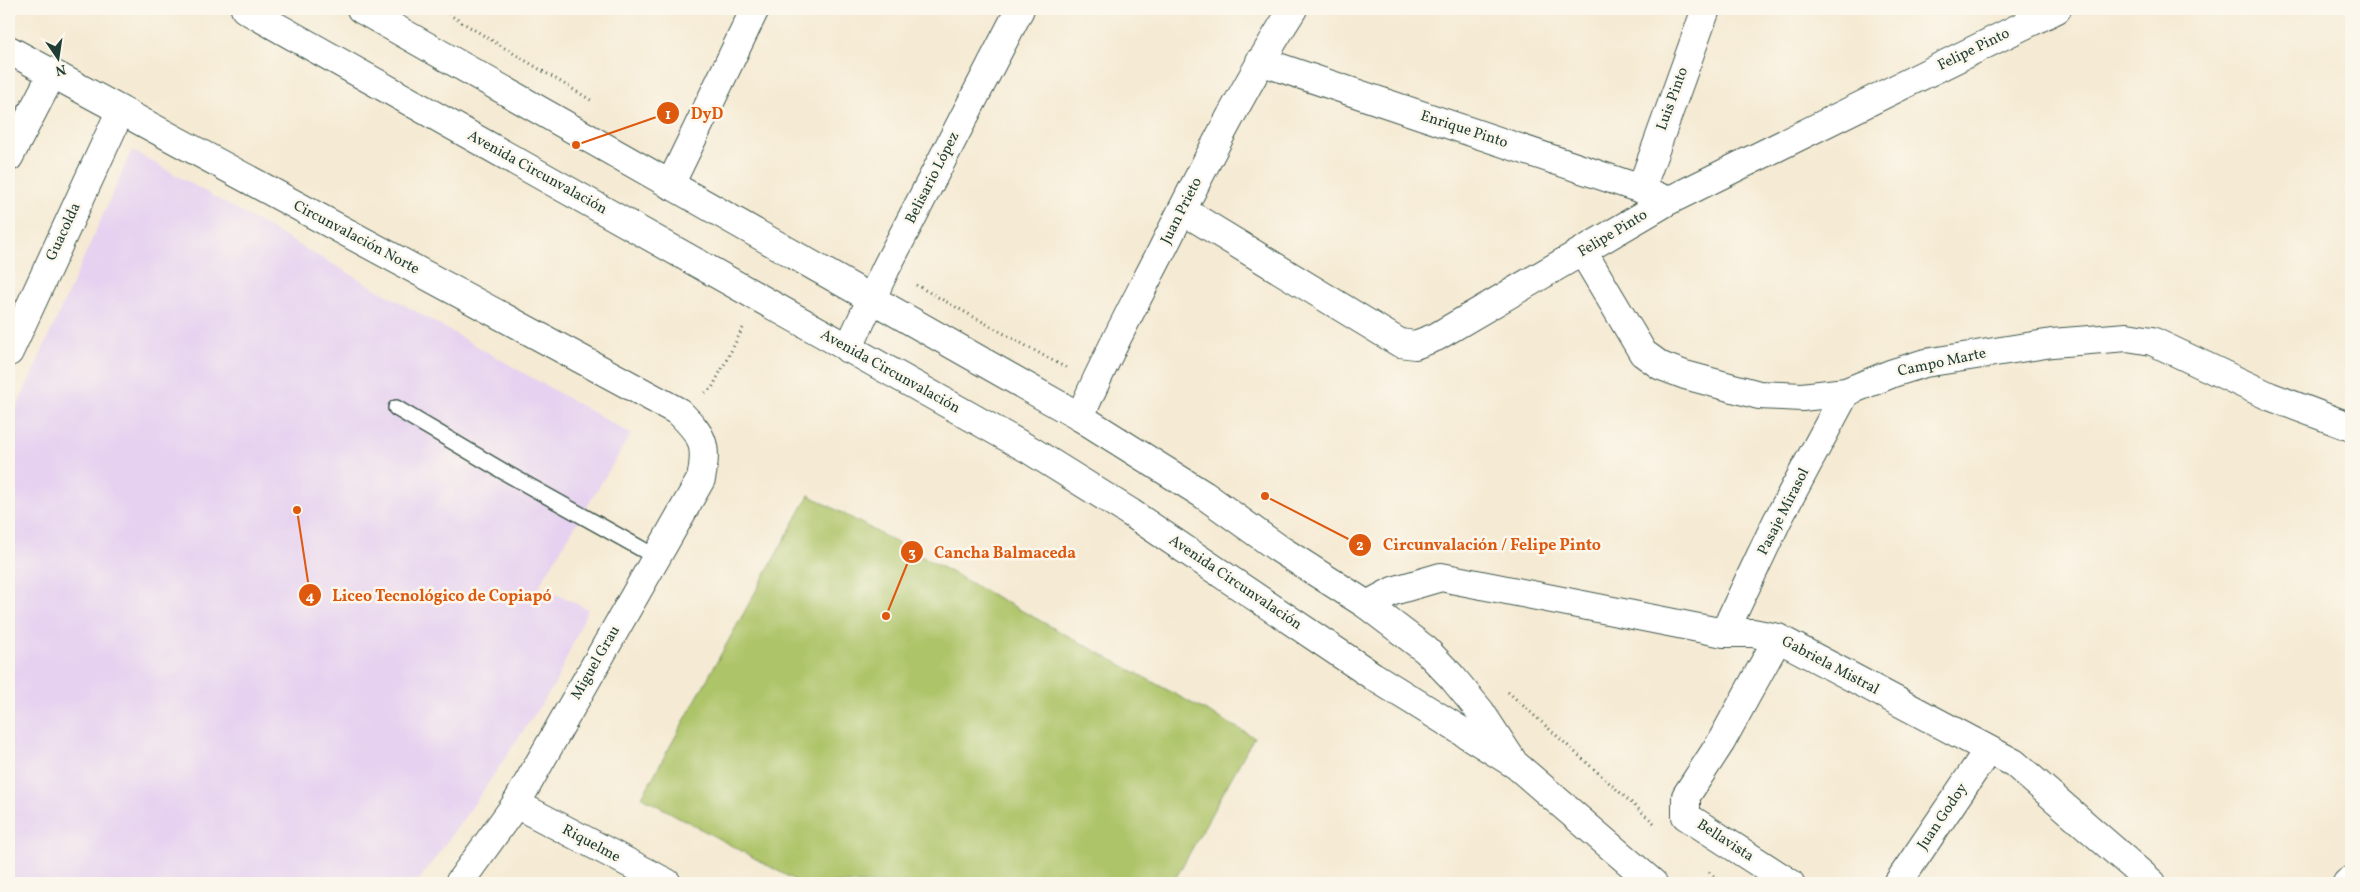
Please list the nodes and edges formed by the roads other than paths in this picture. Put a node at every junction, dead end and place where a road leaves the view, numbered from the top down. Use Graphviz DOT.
graph roads {
  1 [pos="245,9"];
  2 [pos="361,9"];
  3 [pos="755,9"];
  4 [pos="1020,9"];
  5 [pos="1293,9"];
  6 [pos="1706,9"];
  7 [pos="2057,9"];
  8 [pos="9,50"];
  9 [pos="1260,62"];
  10 [pos="52,74"];
  11 [pos="120,112"];
  12 [pos="9,157"];
  13 [pos="670,185"];
  14 [pos="1641,189"];
  15 [pos="1668,201"];
  16 [pos="1182,210"];
  17 [pos="1583,252"];
  18 [pos="872,298"];
  19 [pos="848,349"];
  20 [pos="9,352"];
  21 [pos="1846,392"];
  22 [pos="396,408"];
  23 [pos="1080,417"];
  24 [pos="2351,427"];
  25 [pos="698,432"];
  26 [pos="656,557"];
  27 [pos="1367,605"];
  28 [pos="1724,633"];
  29 [pos="1778,638"];
  30 [pos="1988,750"];
  31 [pos="1516,765"];
  32 [pos="516,804"];
  33 [pos="2351,880"];
  34 [pos="459,883"];
  35 [pos="667,883"];
  36 [pos="1654,883"];
  37 [pos="1790,883"];
  38 [pos="1898,883"];
  39 [pos="2152,883"];
  40 [pos="2347,883"];
  1 -- 19 [label="street, Avenida Circunvalación"];
  2 -- 13 [label="street, Avenida Circunvalación"];
  3 -- 13 [label="street"];
  4 -- 18 [label="street, Belisario López"];
  5 -- 9 [label="street, Juan Prieto"];
  6 -- 14 [label="street, Luis Pinto"];
  7 -- 15 [label="street, Felipe Pinto"];
  8 -- 10 [label="street, Circunvalación Norte"];
  9 -- 14 [label="street, Enrique Pinto"];
  9 -- 16 [label="street, Juan Prieto"];
  10 -- 11 [label="street, Circunvalación Norte"];
  10 -- 12 [label="street"];
  11 -- 20 [label="street, Guacolda"];
  11 -- 25 [label="street, Circunvalación Norte"];
  13 -- 18 [label="street, Avenida Circunvalación"];
  14 -- 15 [label="street, Enrique Pinto"];
  15 -- 17 [label="street, Felipe Pinto"];
  16 -- 17 [label="street, Felipe Pinto"];
  16 -- 23 [label="street, Juan Prieto"];
  17 -- 21 [label="street, Campo Marte"];
  18 -- 19 [label="street, Belisario López"];
  18 -- 23 [label="street, Avenida Circunvalación"];
  19 -- 31 [label="street, Avenida Circunvalación"];
  21 -- 24 [label="street, Campo Marte"];
  21 -- 28 [label="street, Pasaje Mirasol"];
  22 -- 26 [label="lane"];
  23 -- 27 [label="street, Avenida Circunvalación"];
  25 -- 26 [label="street, Miguel Grau"];
  26 -- 32 [label="street, Miguel Grau"];
  27 -- 28 [label="street, Gabriela Mistral"];
  27 -- 31 [label="street, Avenida Circunvalación"];
  28 -- 29 [label="street, Gabriela Mistral"];
  29 -- 30 [label="street, Gabriela Mistral"];
  29 -- 37 [label="street, Bellavista"];
  30 -- 38 [label="street, Juan Godoy"];
  30 -- 39 [label="street, Gabriela Mistral"];
  31 -- 36 [label="street, Avenida Circunvalación"];
  32 -- 34 [label="street, Miguel Grau"];
  32 -- 35 [label="street, Riquelme"];
  33 -- 40 [label="street"];
}
